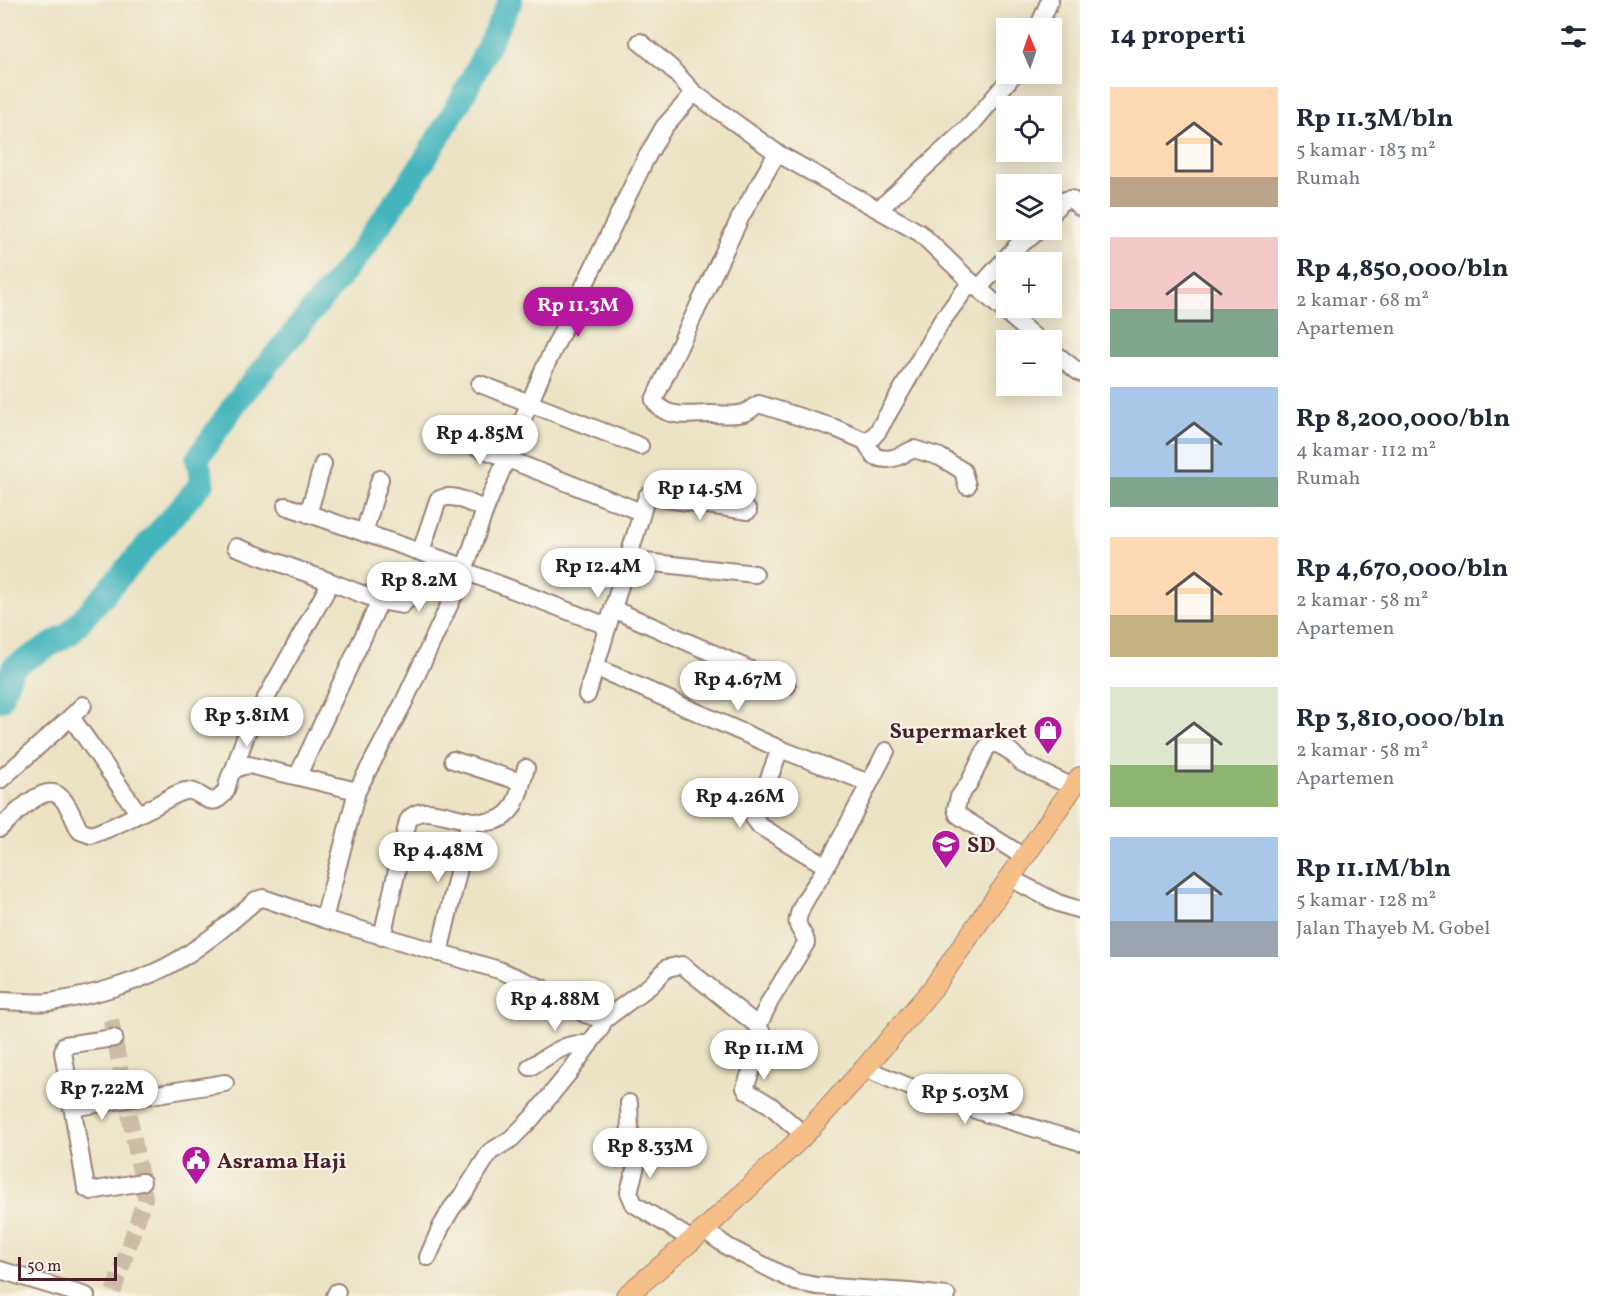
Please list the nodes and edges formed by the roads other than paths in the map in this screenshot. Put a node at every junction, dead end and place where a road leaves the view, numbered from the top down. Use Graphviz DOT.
graph roads {
  1 [pos="1050,0"];
  2 [pos="1042,18"];
  3 [pos="640,42"];
  4 [pos="1005,84"];
  5 [pos="694,93"];
  6 [pos="777,153"];
  7 [pos="1062,203"];
  8 [pos="1080,207"];
  9 [pos="879,209"];
  10 [pos="1026,240"];
  11 [pos="974,286"];
  12 [pos="1026,330"];
  13 [pos="1062,359"];
  14 [pos="1080,373"];
  15 [pos="480,384"];
  16 [pos="530,403"];
  17 [pos="865,441"];
  18 [pos="465,442"];
  19 [pos="640,446"];
  20 [pos="508,458"];
  21 [pos="323,464"];
  22 [pos="380,479"];
  23 [pos="967,486"];
  24 [pos="286,506"];
  25 [pos="485,510"];
  26 [pos="748,511"];
  27 [pos="641,512"];
  28 [pos="308,514"];
  29 [pos="364,533"];
  30 [pos="236,547"];
  31 [pos="421,551"];
  32 [pos="627,560"];
  33 [pos="462,573"];
  34 [pos="755,574"];
  35 [pos="331,582"];
  36 [pos="380,601"];
  37 [pos="613,609"];
  38 [pos="608,626"];
  39 [pos="595,667"];
  40 [pos="788,686"];
  41 [pos="587,695"];
  42 [pos="780,749"];
  43 [pos="886,751"];
  44 [pos="453,760"];
  45 [pos="234,769"];
  46 [pos="298,775"];
  47 [pos="0,780"];
  48 [pos="1076,782"];
  49 [pos="869,783"];
  50 [pos="357,790"];
  51 [pos="139,814"];
  52 [pos="470,820"];
  53 [pos="0,828"];
  54 [pos="1024,857"];
  55 [pos="826,866"];
  56 [pos="1010,878"];
  57 [pos="1080,910"];
  58 [pos="324,919"];
  59 [pos="382,937"];
  60 [pos="439,953"];
  61 [pos="0,1001"];
  62 [pos="604,1020"];
  63 [pos="758,1026"];
  64 [pos="114,1038"];
  65 [pos="589,1045"];
  66 [pos="530,1067"];
  67 [pos="866,1068"];
  68 [pos="225,1083"];
  69 [pos="629,1103"];
  70 [pos="72,1108"];
  71 [pos="804,1135"];
  72 [pos="1080,1142"];
  73 [pos="142,1182"];
  74 [pos="698,1235"];
  75 [pos="428,1257"];
  76 [pos="0,1270"];
  77 [pos="902,1294"];
  78 [pos="86,1296"];
  79 [pos="626,1296"];
  80 [pos="947,1296"];
  1 -- 2 [label="street"];
  3 -- 5 [label="street"];
  4 -- 9 [label="street"];
  5 -- 6 [label="street"];
  5 -- 16 [label="street"];
  6 -- 9 [label="street"];
  6 -- 17 [label="street"];
  7 -- 8 [label="street"];
  9 -- 11 [label="street"];
  10 -- 11 [label="street"];
  11 -- 12 [label="street"];
  11 -- 17 [label="street"];
  13 -- 14 [label="street"];
  15 -- 16 [label="street"];
  16 -- 19 [label="street"];
  16 -- 20 [label="street"];
  17 -- 23 [label="street"];
  18 -- 20 [label="street"];
  20 -- 25 [label="street"];
  20 -- 27 [label="street"];
  21 -- 28 [label="street"];
  22 -- 29 [label="street"];
  24 -- 28 [label="street"];
  25 -- 31 [label="street"];
  25 -- 33 [label="street"];
  26 -- 27 [label="street"];
  27 -- 32 [label="street"];
  28 -- 29 [label="street"];
  29 -- 31 [label="street"];
  30 -- 35 [label="street"];
  31 -- 33 [label="street"];
  32 -- 34 [label="street"];
  32 -- 37 [label="street"];
  33 -- 36 [label="street"];
  33 -- 38 [label="street"];
  33 -- 50 [label="street"];
  35 -- 36 [label="street"];
  35 -- 45 [label="street"];
  36 -- 46 [label="street"];
  37 -- 38 [label="street"];
  37 -- 40 [label="street"];
  38 -- 39 [label="street"];
  39 -- 41 [label="street"];
  39 -- 42 [label="street"];
  42 -- 49 [label="street"];
  42 -- 55 [label="street"];
  43 -- 49 [label="street"];
  44 -- 52 [label="street"];
  45 -- 46 [label="street"];
  45 -- 51 [label="street"];
  46 -- 50 [label="street"];
  47 -- 51 [label="street"];
  48 -- 54 [label="main road"];
  48 -- 54 [label="street"];
  49 -- 55 [label="street"];
  50 -- 58 [label="street"];
  51 -- 53 [label="street"];
  52 -- 59 [label="street"];
  52 -- 60 [label="street"];
  54 -- 56 [label="main road"];
  55 -- 63 [label="street"];
  56 -- 57 [label="street"];
  56 -- 67 [label="main road"];
  58 -- 59 [label="street"];
  58 -- 61 [label="street"];
  59 -- 60 [label="street"];
  60 -- 62 [label="street"];
  62 -- 63 [label="street"];
  62 -- 65 [label="street"];
  63 -- 71 [label="street"];
  64 -- 70 [label="street"];
  65 -- 66 [label="street"];
  65 -- 75 [label="street"];
  67 -- 71 [label="main road"];
  67 -- 72 [label="street"];
  68 -- 70 [label="street"];
  69 -- 74 [label="street"];
  70 -- 73 [label="street"];
  71 -- 74 [label="main road"];
  74 -- 77 [label="street"];
  74 -- 79 [label="main road"];
  76 -- 78 [label="street"];
  77 -- 80 [label="street"];
}
